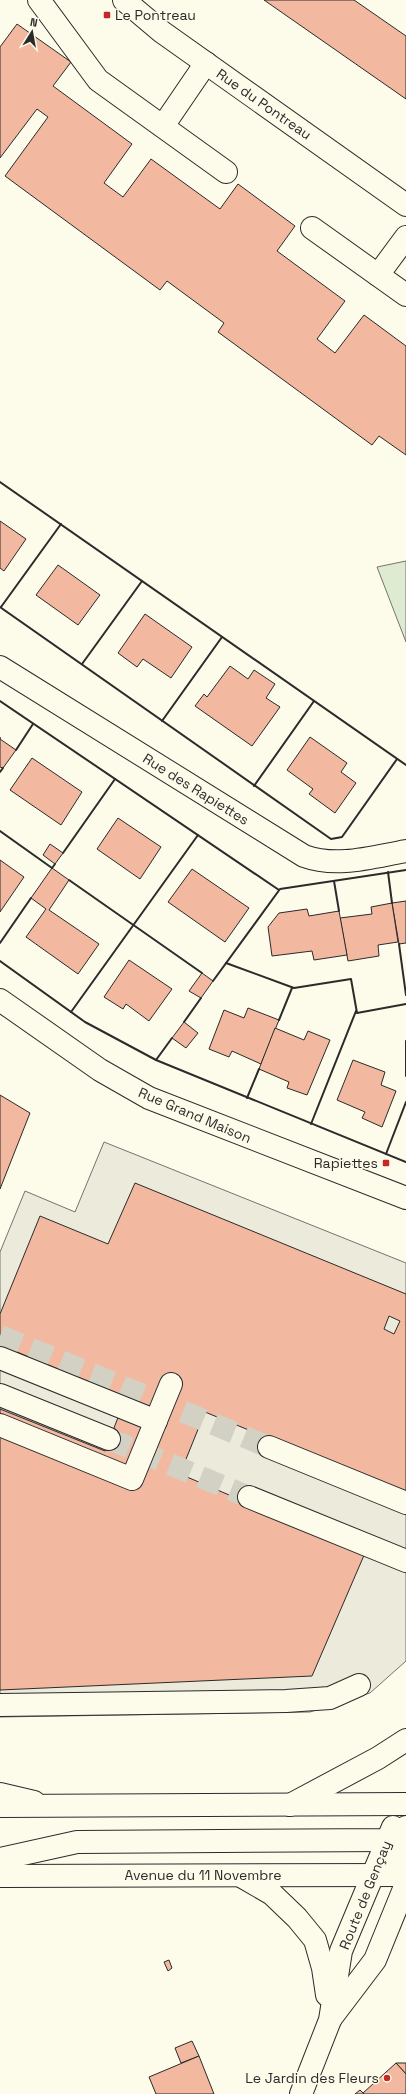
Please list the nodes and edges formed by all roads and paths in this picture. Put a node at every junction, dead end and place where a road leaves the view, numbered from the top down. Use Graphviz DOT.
graph roads {
  1 [pos="39,0"];
  2 [pos="124,0"];
  3 [pos="206,63"];
  4 [pos="163,126"];
  5 [pos="226,172"];
  6 [pos="406,205"];
  7 [pos="312,228"];
  8 [pos="406,237"];
  9 [pos="378,275"];
  10 [pos="406,295"];
  11 [pos="0,667"];
  12 [pos="406,851"];
  13 [pos="0,1000"];
  14 [pos="406,1198"];
  15 [pos="0,1358"];
  16 [pos="171,1384"];
  17 [pos="0,1395"];
  18 [pos="156,1421"];
  19 [pos="0,1426"];
  20 [pos="109,1440"];
  21 [pos="268,1447"];
  22 [pos="249,1497"];
  23 [pos="406,1503"];
  24 [pos="406,1561"];
  25 [pos="359,1685"];
  26 [pos="0,1705"];
  27 [pos="406,1740"];
  28 [pos="0,1794"];
  29 [pos="405,1802"];
  30 [pos="289,1805"];
  31 [pos="0,1806"];
  32 [pos="50,1806"];
  33 [pos="406,1827"];
  34 [pos="388,1840"];
  35 [pos="406,1851"];
  36 [pos="0,1859"];
  37 [pos="238,1875"];
  38 [pos="372,1875"];
  39 [pos="406,1875"];
  40 [pos="0,1876"];
  41 [pos="406,1884"];
  42 [pos="330,2020"];
  43 [pos="301,2094"];
  1 -- 4 [label="main road"];
  2 -- 3 [label="main road, Rue du Pontreau"];
  3 -- 4 [label="main road"];
  3 -- 6 [label="main road, Rue du Pontreau"];
  4 -- 5 [label="main road"];
  7 -- 9 [label="main road"];
  8 -- 9 [label="main road"];
  9 -- 10 [label="main road"];
  11 -- 12 [label="main road, Rue des Rapiettes"];
  13 -- 14 [label="main road, Rue Grand Maison"];
  15 -- 18 [label="main road"];
  16 -- 18 [label="main road"];
  17 -- 20 [label="main road"];
  18 -- 19 [label="main road"];
  21 -- 23 [label="main road"];
  22 -- 24 [label="main road"];
  25 -- 26 [label="main road"];
  27 -- 30 [label="main road"];
  28 -- 32 [label="main road"];
  29 -- 30 [label="main road"];
  29 -- 34 [label="main road, Route de Gençay"];
  30 -- 32 [label="main road"];
  31 -- 32 [label="main road"];
  33 -- 34 [label="main road"];
  34 -- 36 [label="main road"];
  34 -- 38 [label="main road, Route de Gençay"];
  35 -- 38 [label="main road"];
  37 -- 38 [label="main road, Avenue du 11 Novembre"];
  37 -- 40 [label="main road, Avenue du 11 Novembre"];
  37 -- 42 [label="main road"];
  38 -- 39 [label="main road, Avenue du 11 Novembre"];
  38 -- 42 [label="main road, Route de Gençay"];
  41 -- 42 [label="main road, Route de Gençay"];
  42 -- 43 [label="main road, Route de Gençay"];
}
